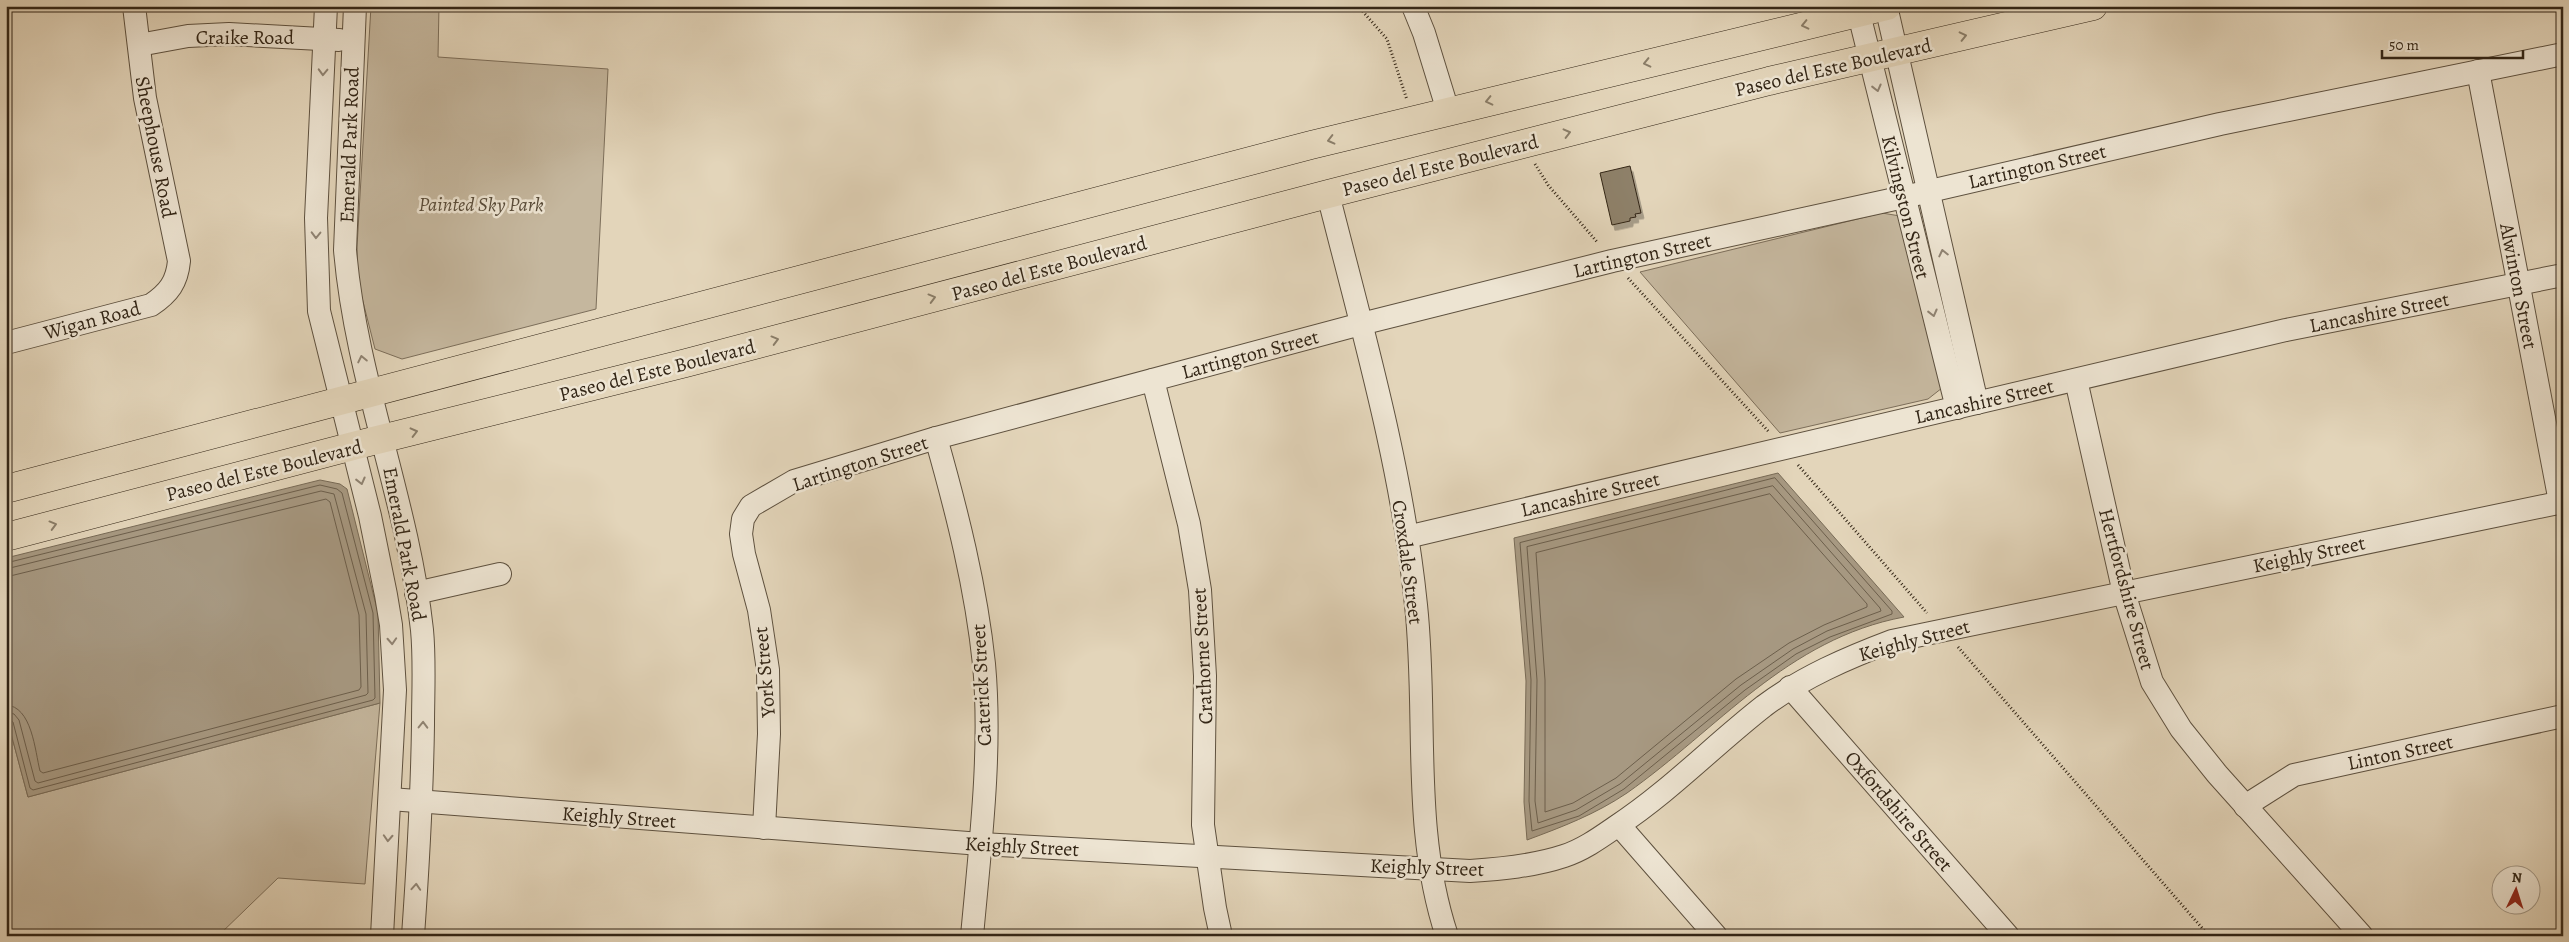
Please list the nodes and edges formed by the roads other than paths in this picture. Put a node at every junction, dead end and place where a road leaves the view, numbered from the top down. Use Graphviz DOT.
graph roads {
  1 [pos="134,6"];
  2 [pos="326,6"];
  3 [pos="355,6"];
  4 [pos="1413,6"];
  5 [pos="1886,6"];
  6 [pos="2093,6"];
  7 [pos="1857,10"];
  8 [pos="324,39"];
  9 [pos="353,41"];
  10 [pos="139,45"];
  11 [pos="1896,52"];
  12 [pos="2563,54"];
  13 [pos="1869,58"];
  14 [pos="2478,71"];
  15 [pos="1448,111"];
  16 [pos="1929,192"];
  17 [pos="1328,194"];
  18 [pos="1904,197"];
  19 [pos="2563,275"];
  20 [pos="2519,284"];
  21 [pos="172,287"];
  22 [pos="1361,324"];
  23 [pos="6,343"];
  24 [pos="1153,380"];
  25 [pos="2076,380"];
  26 [pos="370,392"];
  27 [pos="342,400"];
  28 [pos="1967,405"];
  29 [pos="936,438"];
  30 [pos="382,440"];
  31 [pos="353,446"];
  32 [pos="6,489"];
  33 [pos="2562,502"];
  34 [pos="743,519"];
  35 [pos="6,537"];
  36 [pos="1407,537"];
  37 [pos="500,574"];
  38 [pos="416,593"];
  39 [pos="2124,593"];
  40 [pos="1790,687"];
  41 [pos="2563,716"];
  42 [pos="390,799"];
  43 [pos="422,802"];
  44 [pos="2245,806"];
  45 [pos="1619,825"];
  46 [pos="764,828"];
  47 [pos="981,844"];
  48 [pos="1208,856"];
  49 [pos="1431,868"];
  50 [pos="382,936"];
  51 [pos="413,936"];
  52 [pos="972,936"];
  53 [pos="1221,936"];
  54 [pos="1447,936"];
  55 [pos="1716,936"];
  56 [pos="2008,936"];
  57 [pos="2362,936"];
  1 -- 10 [label="street, Sheephouse Road"];
  2 -- 8 [label="street, Emerald Park Road"];
  3 -- 9 [label="street, Emerald Park Road"];
  4 -- 15 [label="street"];
  5 -- 7 [label="main road"];
  5 -- 11 [label="street, Kilvingston Street"];
  11 -- 6 [label="main road, Paseo del Este Boulevard, one-way"];
  7 -- 13 [label="street, Kilvingston Street"];
  7 -- 15 [label="main road, one-way"];
  8 -- 9 [label="street, Craike Road"];
  8 -- 10 [label="street, Craike Road"];
  8 -- 27 [label="street, Emerald Park Road, one-way"];
  26 -- 9 [label="street, Emerald Park Road, one-way"];
  10 -- 21 [label="street, Sheephouse Road"];
  11 -- 13 [label="main road, Paseo del Este Boulevard"];
  11 -- 16 [label="street, Kilvingston Street"];
  12 -- 14 [label="street, Lartington Street"];
  17 -- 13 [label="main road, Paseo del Este Boulevard, one-way"];
  13 -- 18 [label="street, Kilvingston Street, one-way"];
  14 -- 16 [label="street, Lartington Street"];
  14 -- 20 [label="street, Alwinton Street"];
  15 -- 26 [label="main road, one-way"];
  16 -- 18 [label="street, Lartington Street"];
  28 -- 16 [label="street, Kilvingston Street, one-way"];
  17 -- 22 [label="street, Croxdale Street"];
  30 -- 17 [label="main road, Paseo del Este Boulevard, one-way"];
  18 -- 22 [label="street, Lartington Street"];
  18 -- 28 [label="street, Kilvingston Street, one-way"];
  19 -- 20 [label="street, Lancashire Street"];
  20 -- 25 [label="street, Lancashire Street"];
  20 -- 33 [label="street, Alwinton Street"];
  21 -- 23 [label="street, Wigan Road"];
  22 -- 24 [label="street, Lartington Street"];
  22 -- 36 [label="street, Croxdale Street"];
  24 -- 29 [label="street, Lartington Street"];
  24 -- 48 [label="street, Crathorne Street"];
  25 -- 28 [label="street, Lancashire Street"];
  25 -- 39 [label="street, Hertfordshire Street"];
  26 -- 27 [label="main road"];
  26 -- 30 [label="street, Emerald Park Road"];
  27 -- 31 [label="street, Emerald Park Road"];
  27 -- 32 [label="main road"];
  28 -- 36 [label="street, Lancashire Street"];
  29 -- 34 [label="street, Lartington Street"];
  29 -- 47 [label="street, Caterick Street"];
  30 -- 31 [label="main road, Paseo del Este Boulevard"];
  30 -- 38 [label="street, Emerald Park Road"];
  35 -- 31 [label="main road, Paseo del Este Boulevard, one-way"];
  31 -- 42 [label="street, Emerald Park Road, one-way"];
  33 -- 39 [label="street, Keighly Street"];
  34 -- 46 [label="street, York Street"];
  36 -- 49 [label="street, Croxdale Street"];
  37 -- 38 [label="street"];
  43 -- 38 [label="street, Emerald Park Road, one-way"];
  39 -- 40 [label="street, Keighly Street"];
  39 -- 44 [label="street, Hertfordshire Street"];
  40 -- 45 [label="street, Keighly Street"];
  40 -- 56 [label="street, Oxfordshire Street"];
  41 -- 44 [label="street, Linton Street"];
  42 -- 43 [label="street, Keighly Street"];
  42 -- 50 [label="street, Emerald Park Road, one-way"];
  43 -- 46 [label="street, Keighly Street"];
  51 -- 43 [label="street, Emerald Park Road, one-way"];
  44 -- 57 [label="street, Hertfordshire Street"];
  45 -- 49 [label="street, Keighly Street"];
  45 -- 55 [label="street"];
  46 -- 47 [label="street, Keighly Street"];
  47 -- 48 [label="street, Keighly Street"];
  47 -- 52 [label="street, Caterick Street"];
  48 -- 49 [label="street, Keighly Street"];
  48 -- 53 [label="street, Crathorne Street"];
  49 -- 54 [label="street, Croxdale Street"];
}
